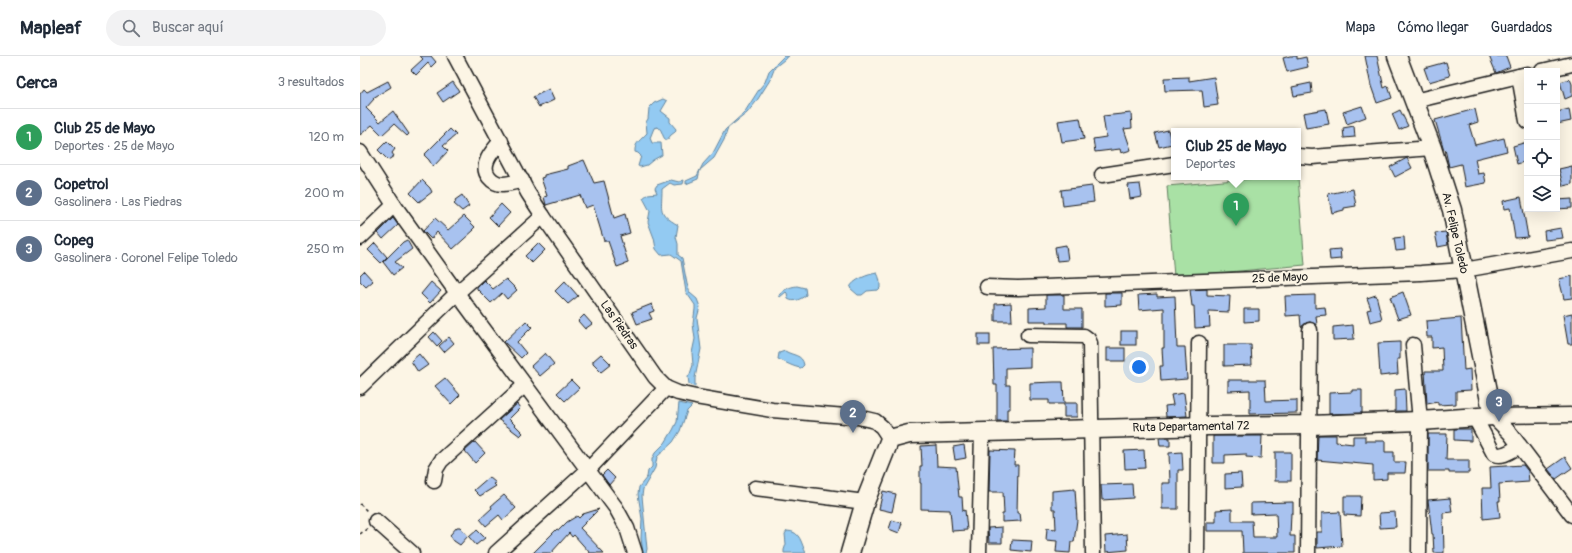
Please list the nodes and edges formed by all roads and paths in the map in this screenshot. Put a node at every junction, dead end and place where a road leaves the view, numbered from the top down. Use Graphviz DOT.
graph roads {
  1 [pos="455,56"];
  2 [pos="1397,56"];
  3 [pos="1572,64"];
  4 [pos="1555,68"];
  5 [pos="1523,75"];
  6 [pos="1414,101"];
  7 [pos="1526,104"];
  8 [pos="501,141"];
  9 [pos="1432,148"];
  10 [pos="360,152"];
  11 [pos="1301,156"];
  12 [pos="1171,164"];
  13 [pos="1102,175"];
  14 [pos="522,180"];
  15 [pos="394,205"];
  16 [pos="543,216"];
  17 [pos="360,238"];
  18 [pos="1572,251"];
  19 [pos="1464,270"];
  20 [pos="987,287"];
  21 [pos="457,293"];
  22 [pos="1310,330"];
  23 [pos="1028,335"];
  24 [pos="1199,343"];
  25 [pos="1413,345"];
  26 [pos="525,384"];
  27 [pos="360,388"];
  28 [pos="672,390"];
  29 [pos="1572,415"];
  30 [pos="1493,416"];
  31 [pos="1475,418"];
  32 [pos="1420,421"];
  33 [pos="1310,425"];
  34 [pos="1199,426"];
  35 [pos="1091,430"];
  36 [pos="982,433"];
  37 [pos="890,439"];
  38 [pos="1520,446"];
  39 [pos="588,470"];
  40 [pos="434,481"];
  41 [pos="755,488"];
  42 [pos="865,502"];
  43 [pos="1572,515"];
  44 [pos="376,521"];
  45 [pos="412,553"];
  46 [pos="496,553"];
  47 [pos="635,553"];
  48 [pos="850,553"];
  49 [pos="979,553"];
  50 [pos="1093,553"];
  51 [pos="1197,553"];
  52 [pos="1308,553"];
  53 [pos="1419,553"];
  1 -- 8 [label="street, Las Piedras"];
  2 -- 6 [label="main road, Av. Felipe Toledo"];
  3 -- 4 [label="street"];
  5 -- 6 [label="street"];
  5 -- 7 [label="street"];
  6 -- 9 [label="main road, Av. Felipe Toledo"];
  8 -- 14 [label="street, Las Piedras"];
  8 -- 14 [label="street"];
  9 -- 11 [label="street"];
  9 -- 19 [label="main road, Av. Felipe Toledo"];
  10 -- 15 [label="street"];
  12 -- 13 [label="street"];
  14 -- 16 [label="street, Las Piedras"];
  15 -- 17 [label="street"];
  15 -- 21 [label="street"];
  16 -- 21 [label="street"];
  16 -- 28 [label="street, Las Piedras"];
  18 -- 19 [label="street, 25 de Mayo"];
  19 -- 20 [label="street, 25 de Mayo"];
  19 -- 30 [label="main road, Av. Felipe Toledo"];
  21 -- 26 [label="street"];
  21 -- 27 [label="street"];
  22 -- 33 [label="street"];
  23 -- 35 [label="street"];
  24 -- 34 [label="street"];
  25 -- 32 [label="street"];
  26 -- 39 [label="street"];
  26 -- 40 [label="street"];
  28 -- 37 [label="street"];
  28 -- 39 [label="street"];
  29 -- 30 [label="street"];
  30 -- 31 [label="main road, Ruta Departamental 72"];
  30 -- 38 [label="street"];
  31 -- 32 [label="main road, Ruta Departamental 72"];
  31 -- 38 [label="street"];
  32 -- 33 [label="main road, Ruta Departamental 72"];
  32 -- 53 [label="street"];
  33 -- 34 [label="main road, Ruta Departamental 72"];
  33 -- 52 [label="street"];
  34 -- 35 [label="main road, Ruta Departamental 72"];
  34 -- 51 [label="street"];
  35 -- 36 [label="main road, Ruta Departamental 72"];
  35 -- 50 [label="street"];
  36 -- 37 [label="main road, Ruta Departamental 72"];
  36 -- 49 [label="street"];
  37 -- 42 [label="main road"];
  38 -- 43 [label="street"];
  39 -- 46 [label="street"];
  39 -- 47 [label="street"];
  41 -- 42 [label="street"];
  42 -- 48 [label="main road"];
  44 -- 45 [label="street"];
}
